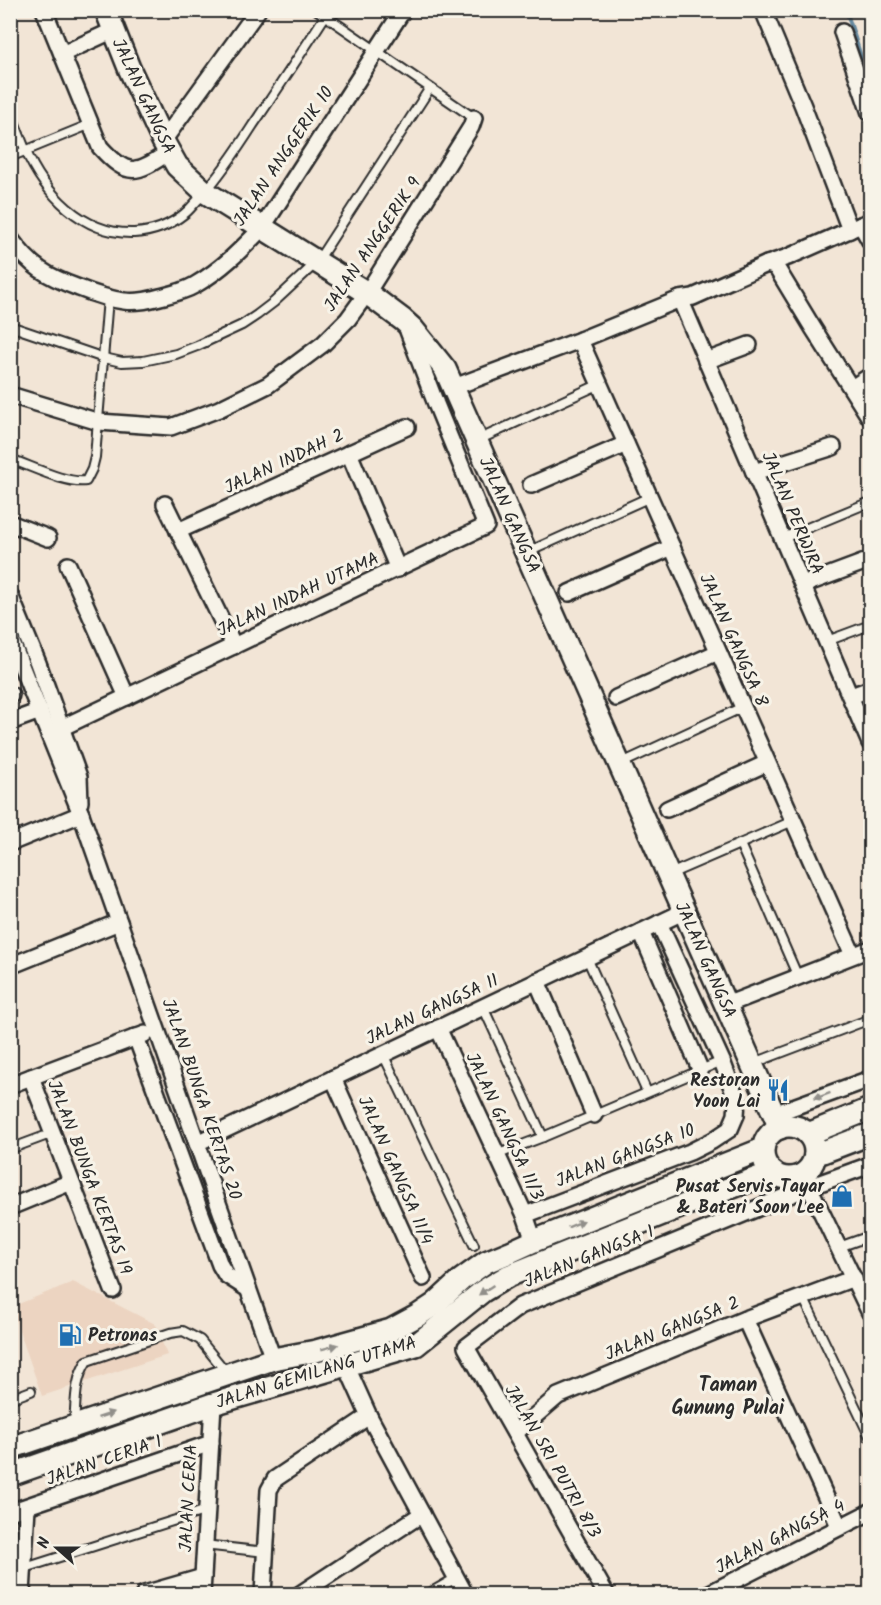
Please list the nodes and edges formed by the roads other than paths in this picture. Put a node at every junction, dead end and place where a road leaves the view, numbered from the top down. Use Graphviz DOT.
graph roads {
  1 [pos="44,10"];
  2 [pos="106,10"];
  3 [pos="258,10"];
  4 [pos="317,10"];
  5 [pos="403,10"];
  6 [pos="763,10"];
  7 [pos="327,13"];
  8 [pos="114,30"];
  9 [pos="842,32"];
  10 [pos="377,51"];
  11 [pos="62,54"];
  12 [pos="430,88"];
  13 [pos="10,111"];
  14 [pos="870,113"];
  15 [pos="474,118"];
  16 [pos="91,124"];
  17 [pos="166,146"];
  18 [pos="26,151"];
  19 [pos="10,157"];
  20 [pos="205,192"];
  21 [pos="860,225"];
  22 [pos="262,228"];
  23 [pos="10,238"];
  24 [pos="870,241"];
  25 [pos="317,262"];
  26 [pos="767,264"];
  27 [pos="367,293"];
  28 [pos="108,298"];
  29 [pos="680,299"];
  30 [pos="408,324"];
  31 [pos="10,326"];
  32 [pos="580,340"];
  33 [pos="749,345"];
  34 [pos="104,358"];
  35 [pos="706,361"];
  36 [pos="870,376"];
  37 [pos="600,384"];
  38 [pos="454,387"];
  39 [pos="852,388"];
  40 [pos="10,395"];
  41 [pos="870,418"];
  42 [pos="99,422"];
  43 [pos="406,427"];
  44 [pos="477,440"];
  45 [pos="626,444"];
  46 [pos="833,447"];
  47 [pos="349,453"];
  48 [pos="10,459"];
  49 [pos="754,472"];
  50 [pos="531,485"];
  51 [pos="650,497"];
  52 [pos="870,501"];
  53 [pos="165,504"];
  54 [pos="10,523"];
  55 [pos="178,531"];
  56 [pos="48,538"];
  57 [pos="783,538"];
  58 [pos="672,547"];
  59 [pos="527,553"];
  60 [pos="870,560"];
  61 [pos="68,565"];
  62 [pos="398,568"];
  63 [pos="803,585"];
  64 [pos="568,593"];
  65 [pos="10,596"];
  66 [pos="870,625"];
  67 [pos="10,638"];
  68 [pos="827,641"];
  69 [pos="234,646"];
  70 [pos="718,652"];
  71 [pos="870,689"];
  72 [pos="851,696"];
  73 [pos="127,697"];
  74 [pos="616,698"];
  75 [pos="743,706"];
  76 [pos="40,711"];
  77 [pos="10,722"];
  78 [pos="61,728"];
  79 [pos="870,743"];
  80 [pos="767,763"];
  81 [pos="620,764"];
  82 [pos="667,809"];
  83 [pos="81,814"];
  84 [pos="793,821"];
  85 [pos="10,843"];
  86 [pos="740,844"];
  87 [pos="669,874"];
  88 [pos="685,911"];
  89 [pos="119,922"];
  90 [pos="659,923"];
  91 [pos="641,932"];
  92 [pos="870,949"];
  93 [pos="853,956"];
  94 [pos="587,958"];
  95 [pos="10,966"];
  96 [pos="798,977"];
  97 [pos="537,981"];
  98 [pos="726,1005"];
  99 [pos="483,1007"];
  100 [pos="870,1019"];
  101 [pos="438,1028"];
  102 [pos="157,1030"];
  103 [pos="136,1037"];
  104 [pos="383,1054"];
  105 [pos="722,1061"];
  106 [pos="752,1064"];
  107 [pos="700,1070"];
  108 [pos="32,1077"];
  109 [pos="333,1078"];
  110 [pos="870,1079"];
  111 [pos="10,1085"];
  112 [pos="648,1092"];
  113 [pos="870,1109"];
  114 [pos="594,1115"];
  115 [pos="777,1121"];
  116 [pos="53,1133"];
  117 [pos="808,1134"];
  118 [pos="870,1134"];
  119 [pos="543,1137"];
  120 [pos="196,1143"];
  121 [pos="10,1149"];
  122 [pos="764,1149"];
  123 [pos="496,1155"];
  124 [pos="815,1155"];
  125 [pos="668,1161"];
  126 [pos="870,1165"];
  127 [pos="773,1172"];
  128 [pos="702,1174"];
  129 [pos="806,1180"];
  130 [pos="71,1182"];
  131 [pos="10,1207"];
  132 [pos="525,1215"];
  133 [pos="870,1236"];
  134 [pos="534,1240"];
  135 [pos="474,1245"];
  136 [pos="839,1247"];
  137 [pos="423,1278"];
  138 [pos="854,1278"];
  139 [pos="113,1290"];
  140 [pos="248,1290"];
  141 [pos="802,1298"];
  142 [pos="870,1313"];
  143 [pos="745,1319"];
  144 [pos="466,1347"];
  145 [pos="273,1359"];
  146 [pos="346,1365"];
  147 [pos="228,1374"];
  148 [pos="31,1391"];
  149 [pos="10,1399"];
  150 [pos="213,1404"];
  151 [pos="369,1416"];
  152 [pos="74,1426"];
  153 [pos="514,1433"];
  154 [pos="870,1437"];
  155 [pos="211,1443"];
  156 [pos="10,1448"];
  157 [pos="10,1475"];
  158 [pos="27,1507"];
  159 [pos="207,1510"];
  160 [pos="10,1512"];
  161 [pos="870,1512"];
  162 [pos="422,1514"];
  163 [pos="839,1526"];
  164 [pos="204,1545"];
  165 [pos="267,1552"];
  166 [pos="25,1568"];
  167 [pos="203,1577"];
  168 [pos="456,1578"];
  169 [pos="22,1594"];
  170 [pos="144,1594"];
  171 [pos="202,1594"];
  172 [pos="263,1594"];
  173 [pos="300,1594"];
  174 [pos="428,1594"];
  175 [pos="465,1594"];
  176 [pos="606,1594"];
  177 [pos="708,1594"];
  1 -- 11 [label="street"];
  2 -- 8 [label="main road, JALAN GANGSA"];
  3 -- 17 [label="street"];
  4 -- 7 [label="lane"];
  5 -- 10 [label="street, JALAN ANGGERIK 10"];
  6 -- 21 [label="street"];
  7 -- 10 [label="lane"];
  7 -- 20 [label="lane"];
  8 -- 11 [label="street"];
  8 -- 17 [label="main road, JALAN GANGSA"];
  9 -- 14 [label="street"];
  10 -- 12 [label="lane"];
  10 -- 22 [label="street, JALAN ANGGERIK 10"];
  11 -- 16 [label="street"];
  12 -- 15 [label="lane"];
  12 -- 25 [label="lane"];
  13 -- 18 [label="lane"];
  15 -- 27 [label="street, JALAN ANGGERIK 9"];
  16 -- 17 [label="street"];
  16 -- 18 [label="lane"];
  17 -- 20 [label="main road, JALAN GANGSA"];
  18 -- 19 [label="lane"];
  18 -- 20 [label="lane"];
  20 -- 22 [label="main road, JALAN GANGSA"];
  21 -- 24 [label="street"];
  21 -- 26 [label="street"];
  22 -- 25 [label="main road, JALAN GANGSA"];
  22 -- 28 [label="street, JALAN ANGGERIK 10"];
  23 -- 28 [label="street, JALAN ANGGERIK 10"];
  25 -- 27 [label="main road, JALAN GANGSA"];
  25 -- 34 [label="lane"];
  26 -- 29 [label="street"];
  26 -- 39 [label="street"];
  27 -- 30 [label="main road, JALAN GANGSA"];
  27 -- 42 [label="street, JALAN ANGGERIK 9"];
  28 -- 34 [label="lane"];
  29 -- 32 [label="street"];
  29 -- 35 [label="street, JALAN PERWIRA"];
  30 -- 38 [label="main road, JALAN GANGSA"];
  30 -- 62 [label="street, JALAN INDAH UTAMA"];
  31 -- 34 [label="lane"];
  32 -- 37 [label="street, JALAN GANGSA 8"];
  32 -- 38 [label="street"];
  33 -- 35 [label="street"];
  34 -- 42 [label="lane"];
  35 -- 49 [label="street, JALAN PERWIRA"];
  36 -- 39 [label="street"];
  37 -- 44 [label="lane"];
  37 -- 45 [label="street, JALAN GANGSA 8"];
  38 -- 44 [label="main road, JALAN GANGSA"];
  39 -- 41 [label="street"];
  40 -- 42 [label="street, JALAN ANGGERIK 9"];
  42 -- 48 [label="lane"];
  43 -- 47 [label="street, JALAN INDAH 2"];
  44 -- 59 [label="main road, JALAN GANGSA"];
  45 -- 50 [label="street"];
  45 -- 51 [label="street, JALAN GANGSA 8"];
  46 -- 49 [label="street"];
  47 -- 55 [label="street, JALAN INDAH 2"];
  47 -- 62 [label="street"];
  49 -- 57 [label="street, JALAN PERWIRA"];
  51 -- 58 [label="street, JALAN GANGSA 8"];
  51 -- 59 [label="lane"];
  52 -- 57 [label="lane"];
  53 -- 55 [label="street"];
  54 -- 56 [label="street"];
  55 -- 69 [label="street"];
  57 -- 63 [label="street, JALAN PERWIRA"];
  58 -- 64 [label="street"];
  58 -- 70 [label="street, JALAN GANGSA 8"];
  59 -- 81 [label="main road, JALAN GANGSA"];
  60 -- 63 [label="street"];
  61 -- 73 [label="street"];
  62 -- 69 [label="street, JALAN INDAH UTAMA"];
  63 -- 68 [label="street, JALAN PERWIRA"];
  65 -- 78 [label="street"];
  66 -- 68 [label="lane"];
  67 -- 76 [label="street"];
  68 -- 72 [label="street, JALAN PERWIRA"];
  69 -- 73 [label="street, JALAN INDAH UTAMA"];
  70 -- 74 [label="street"];
  70 -- 75 [label="street, JALAN GANGSA 8"];
  71 -- 72 [label="street"];
  72 -- 79 [label="street, JALAN PERWIRA"];
  73 -- 78 [label="street, JALAN INDAH UTAMA"];
  75 -- 80 [label="street, JALAN GANGSA 8"];
  75 -- 81 [label="lane"];
  76 -- 77 [label="street"];
  76 -- 83 [label="street"];
  78 -- 83 [label="street"];
  80 -- 82 [label="street"];
  80 -- 84 [label="street, JALAN GANGSA 8"];
  81 -- 87 [label="main road, JALAN GANGSA"];
  83 -- 85 [label="street"];
  83 -- 89 [label="street, JALAN BUNGA KERTAS 20"];
  84 -- 86 [label="lane"];
  84 -- 93 [label="street, JALAN GANGSA 8"];
  86 -- 87 [label="lane"];
  86 -- 96 [label="lane"];
  87 -- 88 [label="main road, JALAN GANGSA"];
  88 -- 90 [label="street, JALAN GANGSA 11"];
  88 -- 98 [label="main road, JALAN GANGSA"];
  89 -- 95 [label="street"];
  89 -- 102 [label="street, JALAN BUNGA KERTAS 20"];
  90 -- 91 [label="street, JALAN GANGSA 11"];
  90 -- 105 [label="street, JALAN GANGSA 10"];
  91 -- 94 [label="street, JALAN GANGSA 11"];
  91 -- 107 [label="street"];
  92 -- 93 [label="street"];
  93 -- 96 [label="street"];
  94 -- 97 [label="street, JALAN GANGSA 11"];
  94 -- 112 [label="lane"];
  96 -- 98 [label="street"];
  97 -- 99 [label="street, JALAN GANGSA 11"];
  97 -- 114 [label="street"];
  98 -- 106 [label="main road, JALAN GANGSA"];
  99 -- 101 [label="street, JALAN GANGSA 11"];
  99 -- 119 [label="lane"];
  100 -- 106 [label="lane"];
  101 -- 104 [label="street, JALAN GANGSA 11"];
  101 -- 123 [label="street, JALAN GANGSA 11/3"];
  102 -- 103 [label="street"];
  102 -- 120 [label="street, JALAN BUNGA KERTAS 20"];
  103 -- 108 [label="street"];
  103 -- 140 [label="street"];
  104 -- 109 [label="street, JALAN GANGSA 11"];
  104 -- 135 [label="lane"];
  105 -- 107 [label="lane"];
  105 -- 125 [label="street, JALAN GANGSA 10"];
  106 -- 115 [label="main road, JALAN GANGSA"];
  107 -- 112 [label="lane"];
  108 -- 111 [label="street"];
  108 -- 116 [label="street, JALAN BUNGA KERTAS 19"];
  109 -- 120 [label="street, JALAN GANGSA 11"];
  109 -- 137 [label="street, JALAN GANGSA 11/4"];
  110 -- 115 [label="street, one-way"];
  112 -- 114 [label="lane"];
  113 -- 117 [label="main road"];
  114 -- 119 [label="lane"];
  115 -- 117 [label="main road"];
  115 -- 122 [label="main road"];
  116 -- 121 [label="lane"];
  116 -- 130 [label="street, JALAN BUNGA KERTAS 19"];
  117 -- 124 [label="main road"];
  118 -- 124 [label="main road"];
  119 -- 123 [label="lane"];
  120 -- 140 [label="street, JALAN BUNGA KERTAS 20"];
  122 -- 127 [label="main road"];
  122 -- 128 [label="main road, JALAN GEMILANG UTAMA"];
  123 -- 132 [label="street, JALAN GANGSA 11/3"];
  124 -- 129 [label="main road"];
  125 -- 128 [label="street"];
  125 -- 132 [label="street, JALAN GANGSA 10"];
  126 -- 129 [label="street, JALAN GANGSA 1"];
  127 -- 129 [label="main road"];
  127 -- 146 [label="main road, JALAN GEMILANG UTAMA, one-way"];
  134 -- 128 [label="main road, JALAN GEMILANG UTAMA, one-way"];
  129 -- 136 [label="street"];
  129 -- 144 [label="street, JALAN GANGSA 1"];
  130 -- 131 [label="street"];
  130 -- 139 [label="street, JALAN BUNGA KERTAS 19"];
  132 -- 134 [label="street, JALAN GANGSA 11/3"];
  133 -- 136 [label="lane"];
  145 -- 134 [label="main road, JALAN GEMILANG UTAMA, one-way"];
  136 -- 138 [label="street"];
  138 -- 141 [label="street, JALAN GANGSA 2"];
  138 -- 142 [label="street"];
  140 -- 145 [label="street, JALAN BUNGA KERTAS 20"];
  141 -- 143 [label="street, JALAN GANGSA 2"];
  141 -- 154 [label="lane"];
  143 -- 153 [label="street, JALAN GANGSA 2"];
  143 -- 163 [label="street"];
  144 -- 153 [label="street, JALAN SRI PUTRI 8/3"];
  145 -- 147 [label="main road, JALAN GEMILANG UTAMA"];
  146 -- 150 [label="main road, JALAN GEMILANG UTAMA"];
  146 -- 151 [label="street"];
  152 -- 147 [label="main road, JALAN GEMILANG UTAMA, one-way"];
  147 -- 152 [label="lane"];
  148 -- 149 [label="lane"];
  150 -- 155 [label="street, JALAN CERIA"];
  150 -- 157 [label="main road, JALAN GEMILANG UTAMA"];
  151 -- 162 [label="street"];
  151 -- 165 [label="street"];
  152 -- 156 [label="main road, JALAN GEMILANG UTAMA"];
  153 -- 176 [label="street, JALAN SRI PUTRI 8/3"];
  155 -- 158 [label="street, JALAN CERIA 1"];
  155 -- 159 [label="street, JALAN CERIA"];
  158 -- 160 [label="street, JALAN CERIA 1"];
  158 -- 166 [label="street"];
  159 -- 164 [label="street, JALAN CERIA"];
  159 -- 166 [label="lane"];
  161 -- 163 [label="street, JALAN GANGSA 4"];
  162 -- 168 [label="street"];
  162 -- 173 [label="street"];
  163 -- 177 [label="street, JALAN GANGSA 4"];
  164 -- 165 [label="lane"];
  164 -- 167 [label="street, JALAN CERIA"];
  165 -- 172 [label="street"];
  166 -- 169 [label="street"];
  167 -- 170 [label="street"];
  167 -- 171 [label="street, JALAN CERIA"];
  168 -- 174 [label="lane"];
  168 -- 175 [label="street"];
}
